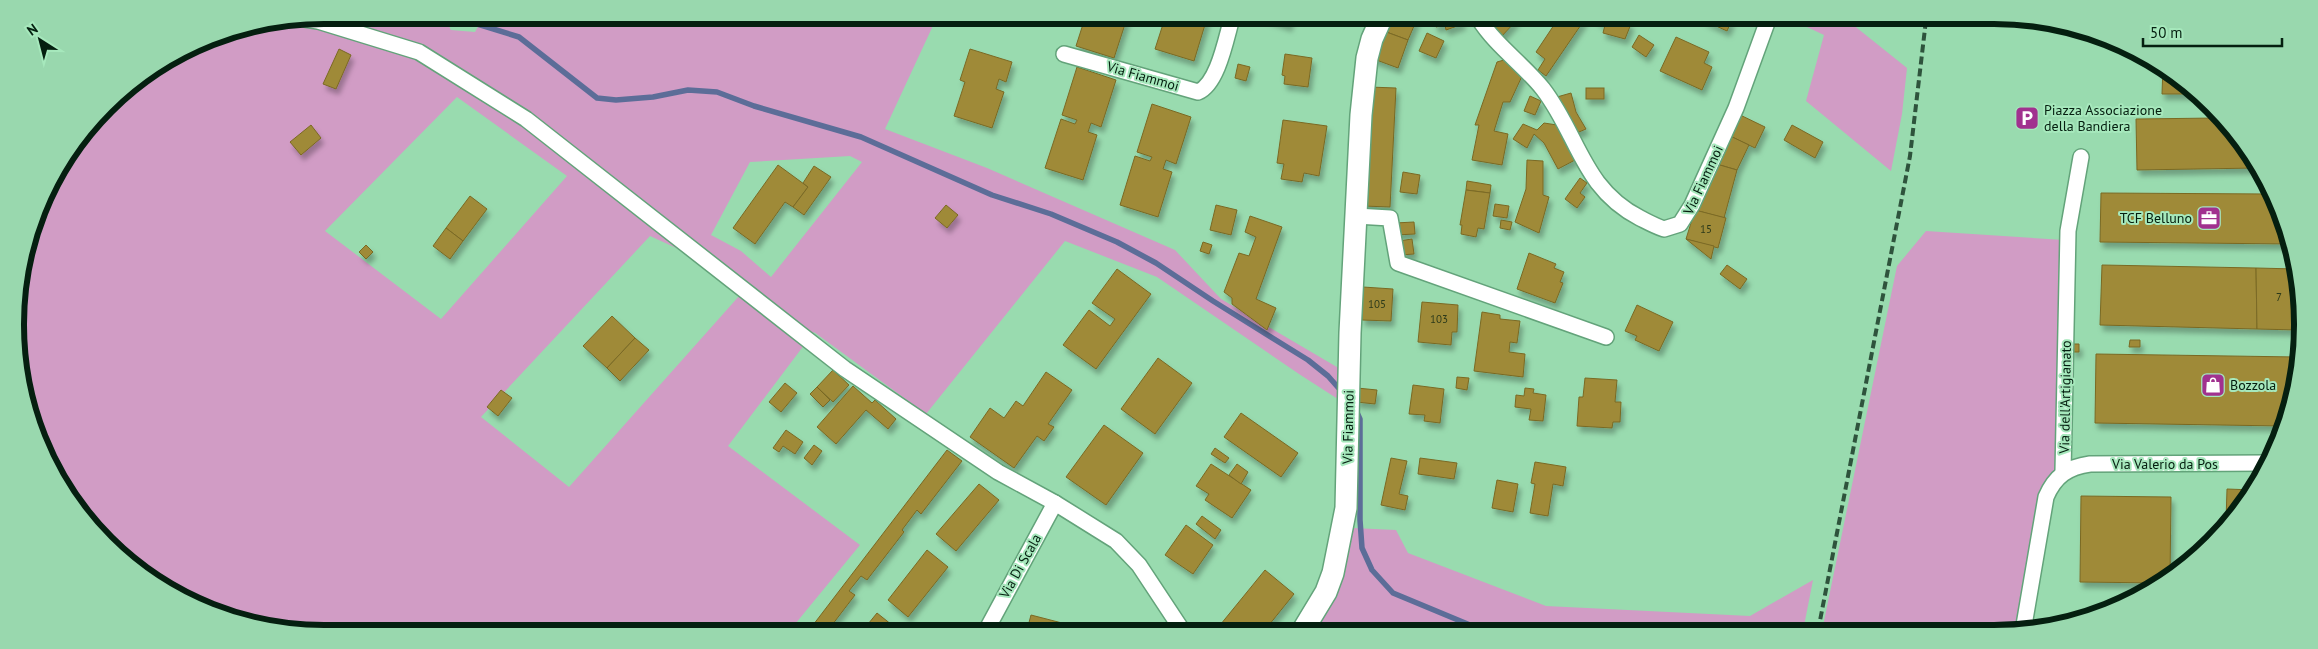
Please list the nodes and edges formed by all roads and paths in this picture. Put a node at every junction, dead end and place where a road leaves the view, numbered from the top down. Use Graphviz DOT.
graph roads {
  1 [pos="331,24"];
  2 [pos="1230,24"];
  3 [pos="1379,24"];
  4 [pos="1482,24"];
  5 [pos="1767,24"];
  6 [pos="1064,54"];
  7 [pos="2081,157"];
  8 [pos="1356,216"];
  9 [pos="1606,337"];
  10 [pos="2260,464"];
  11 [pos="2063,472"];
  12 [pos="1054,503"];
  13 [pos="2024,624"];
  14 [pos="990,625"];
  15 [pos="1179,625"];
  16 [pos="1307,625"];
  1 -- 12 [label="street"];
  2 -- 6 [label="street, Via Fiammoi"];
  3 -- 8 [label="street, Via Fiammoi"];
  4 -- 5 [label="street, Via Fiammoi"];
  7 -- 11 [label="street, Via dell'Artigianato"];
  8 -- 9 [label="street"];
  8 -- 16 [label="street, Via Fiammoi"];
  10 -- 11 [label="street, Via Valerio da Pos"];
  11 -- 13 [label="street, Via dell'Artigianato"];
  12 -- 14 [label="street, Via Di Scala"];
  12 -- 15 [label="street"];
}
